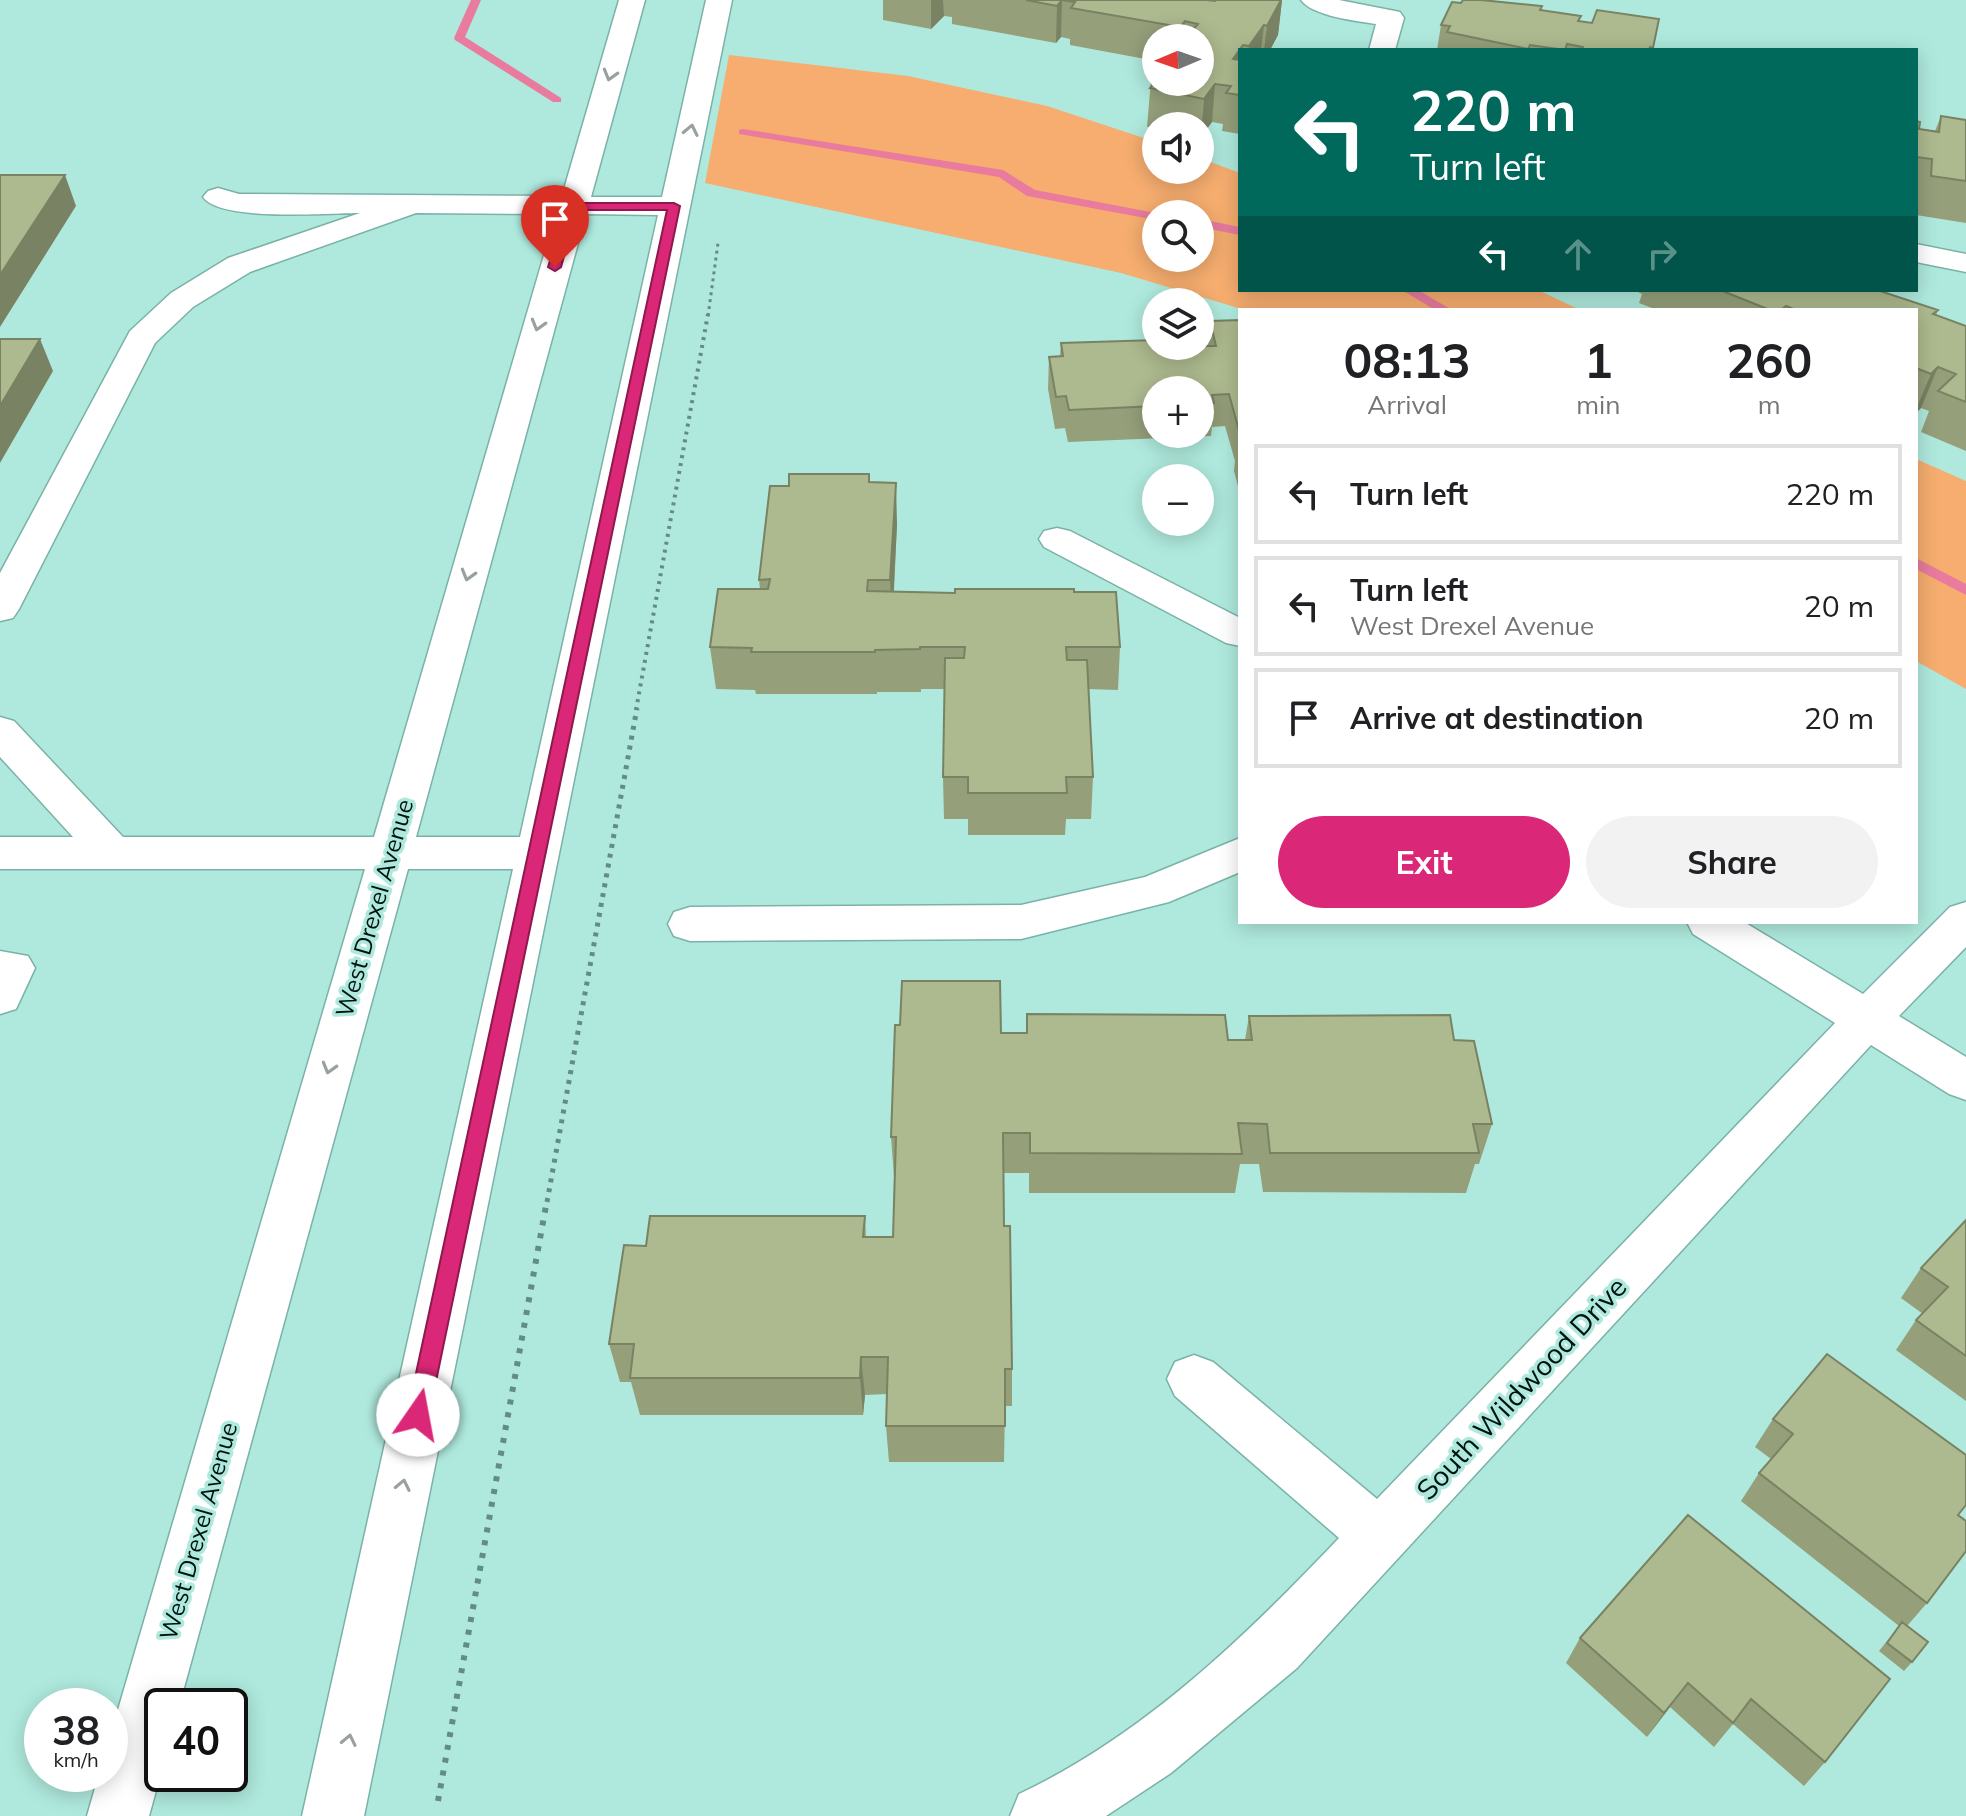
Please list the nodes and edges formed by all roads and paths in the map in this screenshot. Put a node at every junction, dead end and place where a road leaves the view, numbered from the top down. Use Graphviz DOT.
graph roads {
  1 [pos="632,0"];
  2 [pos="719,0"];
  3 [pos="1314,0"];
  4 [pos="1383,48"];
  5 [pos="218,197"];
  6 [pos="414,204"];
  7 [pos="572,206"];
  8 [pos="674,206"];
  9 [pos="718,228"];
  10 [pos="1918,253"];
  11 [pos="1966,263"];
  12 [pos="1057,539"];
  13 [pos="0,609"];
  14 [pos="1238,633"];
  15 [pos="0,731"];
  16 [pos="389,852"];
  17 [pos="0,853"];
  18 [pos="537,853"];
  19 [pos="113,854"];
  20 [pos="1238,855"];
  21 [pos="1966,919"];
  22 [pos="690,924"];
  23 [pos="1712,924"];
  24 [pos="0,968"];
  25 [pos="0,996"];
  26 [pos="1865,1020"];
  27 [pos="1966,1081"];
  28 [pos="1194,1379"];
  29 [pos="1381,1538"];
  30 [pos="438,1801"];
  31 [pos="1067,1811"];
  32 [pos="118,1816"];
  33 [pos="333,1816"];
  1 -- 7 [label="street, West Drexel Avenue, one-way"];
  8 -- 2 [label="street, one-way"];
  3 -- 4 [label="street"];
  5 -- 6 [label="street"];
  6 -- 7 [label="street"];
  6 -- 13 [label="street"];
  7 -- 8 [label="street"];
  7 -- 16 [label="street, West Drexel Avenue, one-way"];
  8 -- 18 [label="street"];
  9 -- 30 [label="path"];
  10 -- 11 [label="street"];
  12 -- 14 [label="street"];
  15 -- 19 [label="street"];
  16 -- 18 [label="street"];
  16 -- 19 [label="street"];
  16 -- 32 [label="street, West Drexel Avenue, one-way"];
  17 -- 19 [label="street"];
  33 -- 18 [label="street, one-way"];
  20 -- 22 [label="street"];
  21 -- 26 [label="street, South Wildwood Drive"];
  23 -- 26 [label="street"];
  24 -- 25 [label="street"];
  26 -- 27 [label="street"];
  26 -- 29 [label="street, South Wildwood Drive"];
  28 -- 29 [label="street"];
  29 -- 31 [label="street, South Wildwood Drive"];
}
